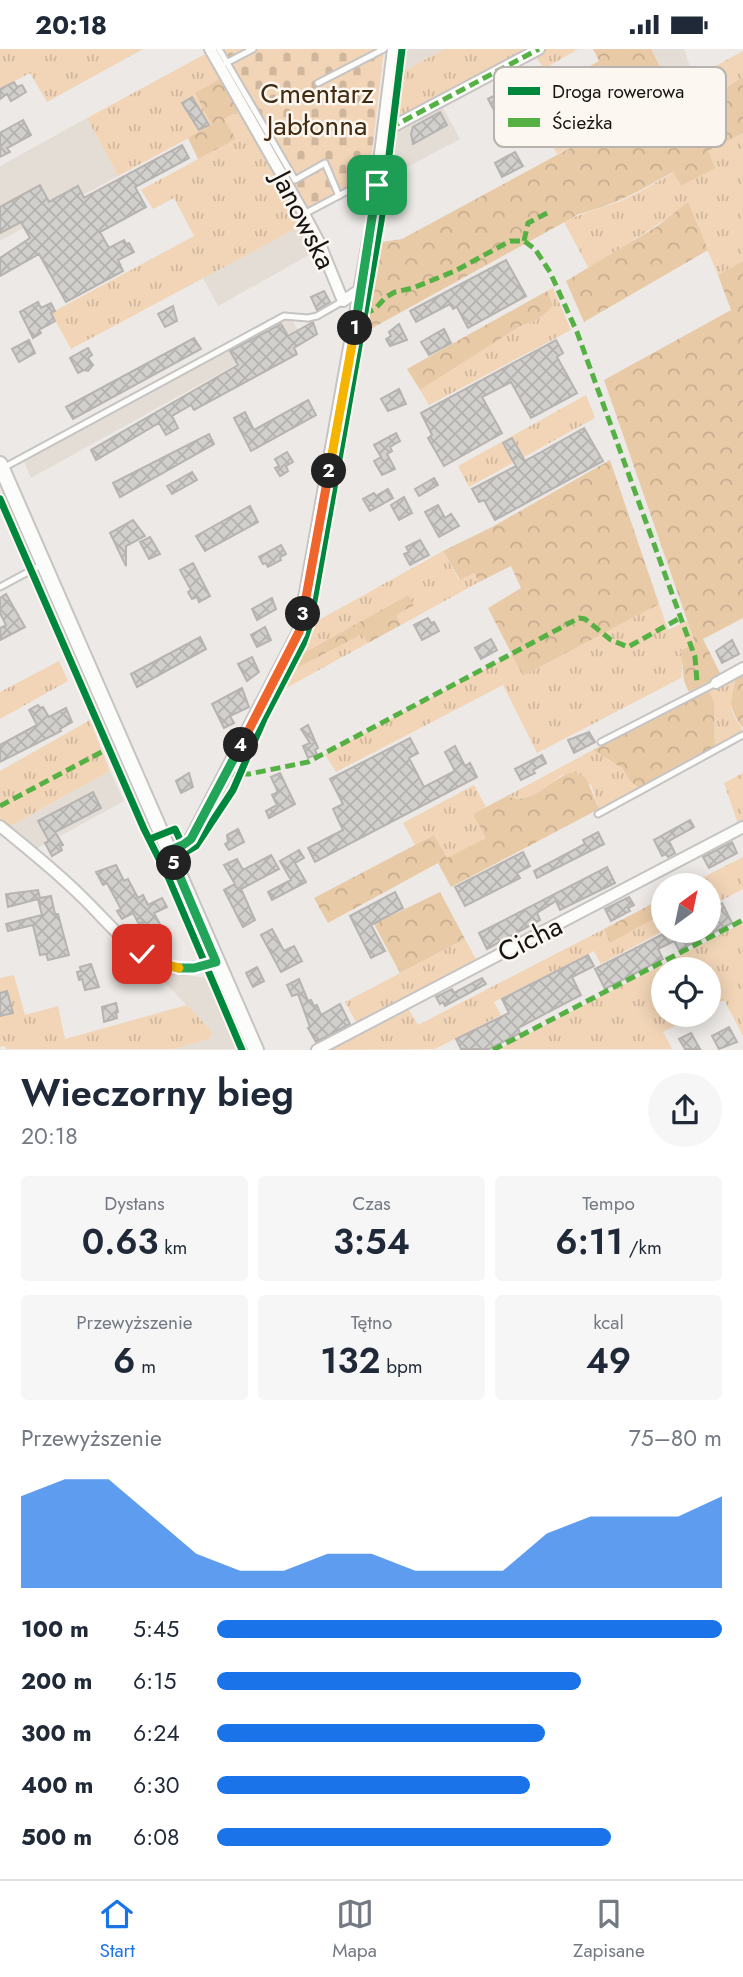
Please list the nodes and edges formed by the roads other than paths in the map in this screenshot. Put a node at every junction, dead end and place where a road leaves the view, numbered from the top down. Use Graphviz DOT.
graph roads {
  1 [pos="210,49"];
  2 [pos="219,49"];
  3 [pos="253,49"];
  4 [pos="384,49"];
  5 [pos="394,49"];
  6 [pos="539,49"];
  7 [pos="223,65"];
  8 [pos="505,67"];
  9 [pos="494,73"];
  10 [pos="318,83"];
  11 [pos="384,129"];
  12 [pos="377,185"];
  13 [pos="339,196"];
  14 [pos="304,214"];
  15 [pos="361,289"];
  16 [pos="343,300"];
  17 [pos="1,466"];
  18 [pos="44,564"];
  19 [pos="0,587"];
  20 [pos="743,668"];
  21 [pos="716,683"];
  22 [pos="743,735"];
  23 [pos="601,742"];
  24 [pos="598,814"];
  25 [pos="0,826"];
  26 [pos="743,827"];
  27 [pos="169,851"];
  28 [pos="216,962"];
  29 [pos="256,1049"];
  30 [pos="317,1049"];
  1 -- 7 [label="street, Janowska"];
  2 -- 7 [label="lane"];
  3 -- 7 [label="lane"];
  4 -- 10 [label="lane"];
  5 -- 11 [label="street"];
  6 -- 8 [label="street"];
  7 -- 13 [label="lane"];
  7 -- 14 [label="street, Janowska"];
  9 -- 11 [label="street"];
  11 -- 12 [label="street"];
  12 -- 13 [label="lane"];
  12 -- 15 [label="street"];
  13 -- 14 [label="lane"];
  14 -- 16 [label="street, Janowska"];
  15 -- 16 [label="street, Janowska"];
  15 -- 27 [label="street"];
  16 -- 17 [label="lane"];
  17 -- 18 [label="main road"];
  18 -- 19 [label="lane"];
  18 -- 27 [label="main road"];
  20 -- 21 [label="street"];
  21 -- 23 [label="lane"];
  22 -- 24 [label="lane"];
  25 -- 28 [label="street"];
  26 -- 30 [label="street, Cicha"];
  27 -- 28 [label="main road"];
  28 -- 29 [label="main road"];
}
